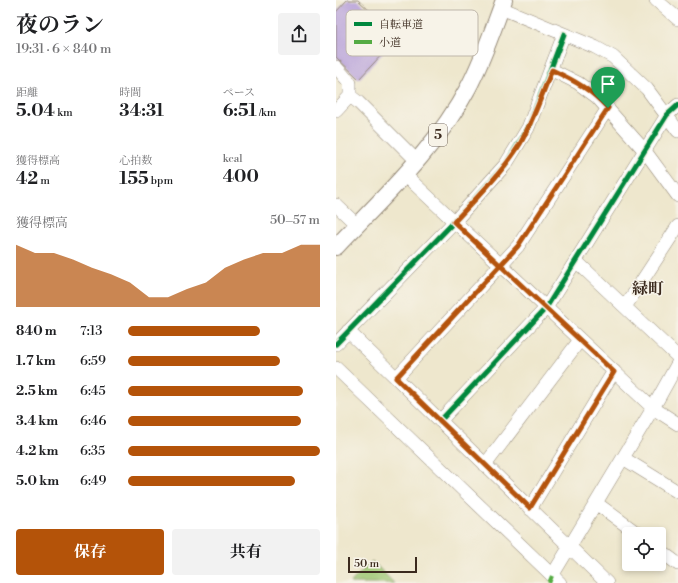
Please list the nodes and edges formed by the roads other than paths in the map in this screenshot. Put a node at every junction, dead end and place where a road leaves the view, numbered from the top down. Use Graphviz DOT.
graph roads {
  1 [pos="656,0"];
  2 [pos="502,4"];
  3 [pos="678,19"];
  4 [pos="564,34"];
  5 [pos="336,67"];
  6 [pos="552,70"];
  7 [pos="350,96"];
  8 [pos="678,105"];
  9 [pos="608,108"];
  10 [pos="336,111"];
  11 [pos="667,115"];
  12 [pos="678,131"];
  13 [pos="645,151"];
  14 [pos="417,161"];
  15 [pos="405,175"];
  16 [pos="678,196"];
  17 [pos="336,205"];
  18 [pos="454,222"];
  19 [pos="357,225"];
  20 [pos="678,226"];
  21 [pos="336,247"];
  22 [pos="576,261"];
  23 [pos="501,266"];
  24 [pos="625,307"];
  25 [pos="546,308"];
  26 [pos="348,332"];
  27 [pos="580,340"];
  28 [pos="336,344"];
  29 [pos="678,357"];
  30 [pos="678,363"];
  31 [pos="336,368"];
  32 [pos="614,372"];
  33 [pos="396,378"];
  34 [pos="653,408"];
  35 [pos="440,421"];
  36 [pos="678,424"];
  37 [pos="623,458"];
  38 [pos="485,465"];
  39 [pos="678,492"];
  40 [pos="596,503"];
  41 [pos="530,508"];
  42 [pos="629,527"];
  43 [pos="570,547"];
  44 [pos="666,555"];
  45 [pos="678,564"];
  46 [pos="556,579"];
  47 [pos="607,583"];
  1 -- 3 [label="street"];
  2 -- 4 [label="street"];
  2 -- 14 [label="main road, 5"];
  4 -- 6 [label="street"];
  4 -- 11 [label="street"];
  5 -- 7 [label="street"];
  6 -- 9 [label="street"];
  6 -- 18 [label="street"];
  7 -- 10 [label="street"];
  7 -- 14 [label="street"];
  8 -- 11 [label="street"];
  9 -- 13 [label="street"];
  9 -- 23 [label="street"];
  11 -- 12 [label="street"];
  11 -- 13 [label="street"];
  13 -- 16 [label="street"];
  13 -- 22 [label="street"];
  14 -- 15 [label="main road, 5"];
  15 -- 18 [label="street"];
  15 -- 19 [label="main road, 5"];
  17 -- 19 [label="street"];
  18 -- 23 [label="street"];
  18 -- 26 [label="street"];
  19 -- 21 [label="main road, 5"];
  20 -- 24 [label="street"];
  22 -- 24 [label="street"];
  22 -- 25 [label="street"];
  23 -- 25 [label="street"];
  23 -- 33 [label="street"];
  24 -- 29 [label="street"];
  25 -- 27 [label="street"];
  25 -- 35 [label="street"];
  26 -- 28 [label="street"];
  26 -- 33 [label="street"];
  27 -- 32 [label="street"];
  27 -- 38 [label="street"];
  30 -- 34 [label="street"];
  31 -- 46 [label="street"];
  32 -- 34 [label="street"];
  32 -- 41 [label="street"];
  33 -- 35 [label="street"];
  34 -- 36 [label="street"];
  34 -- 37 [label="street"];
  35 -- 38 [label="street"];
  37 -- 39 [label="street"];
  37 -- 40 [label="street"];
  38 -- 41 [label="street"];
  40 -- 42 [label="street"];
  40 -- 43 [label="street"];
  41 -- 43 [label="street"];
  43 -- 46 [label="street"];
  43 -- 47 [label="street"];
  44 -- 45 [label="street"];
}
